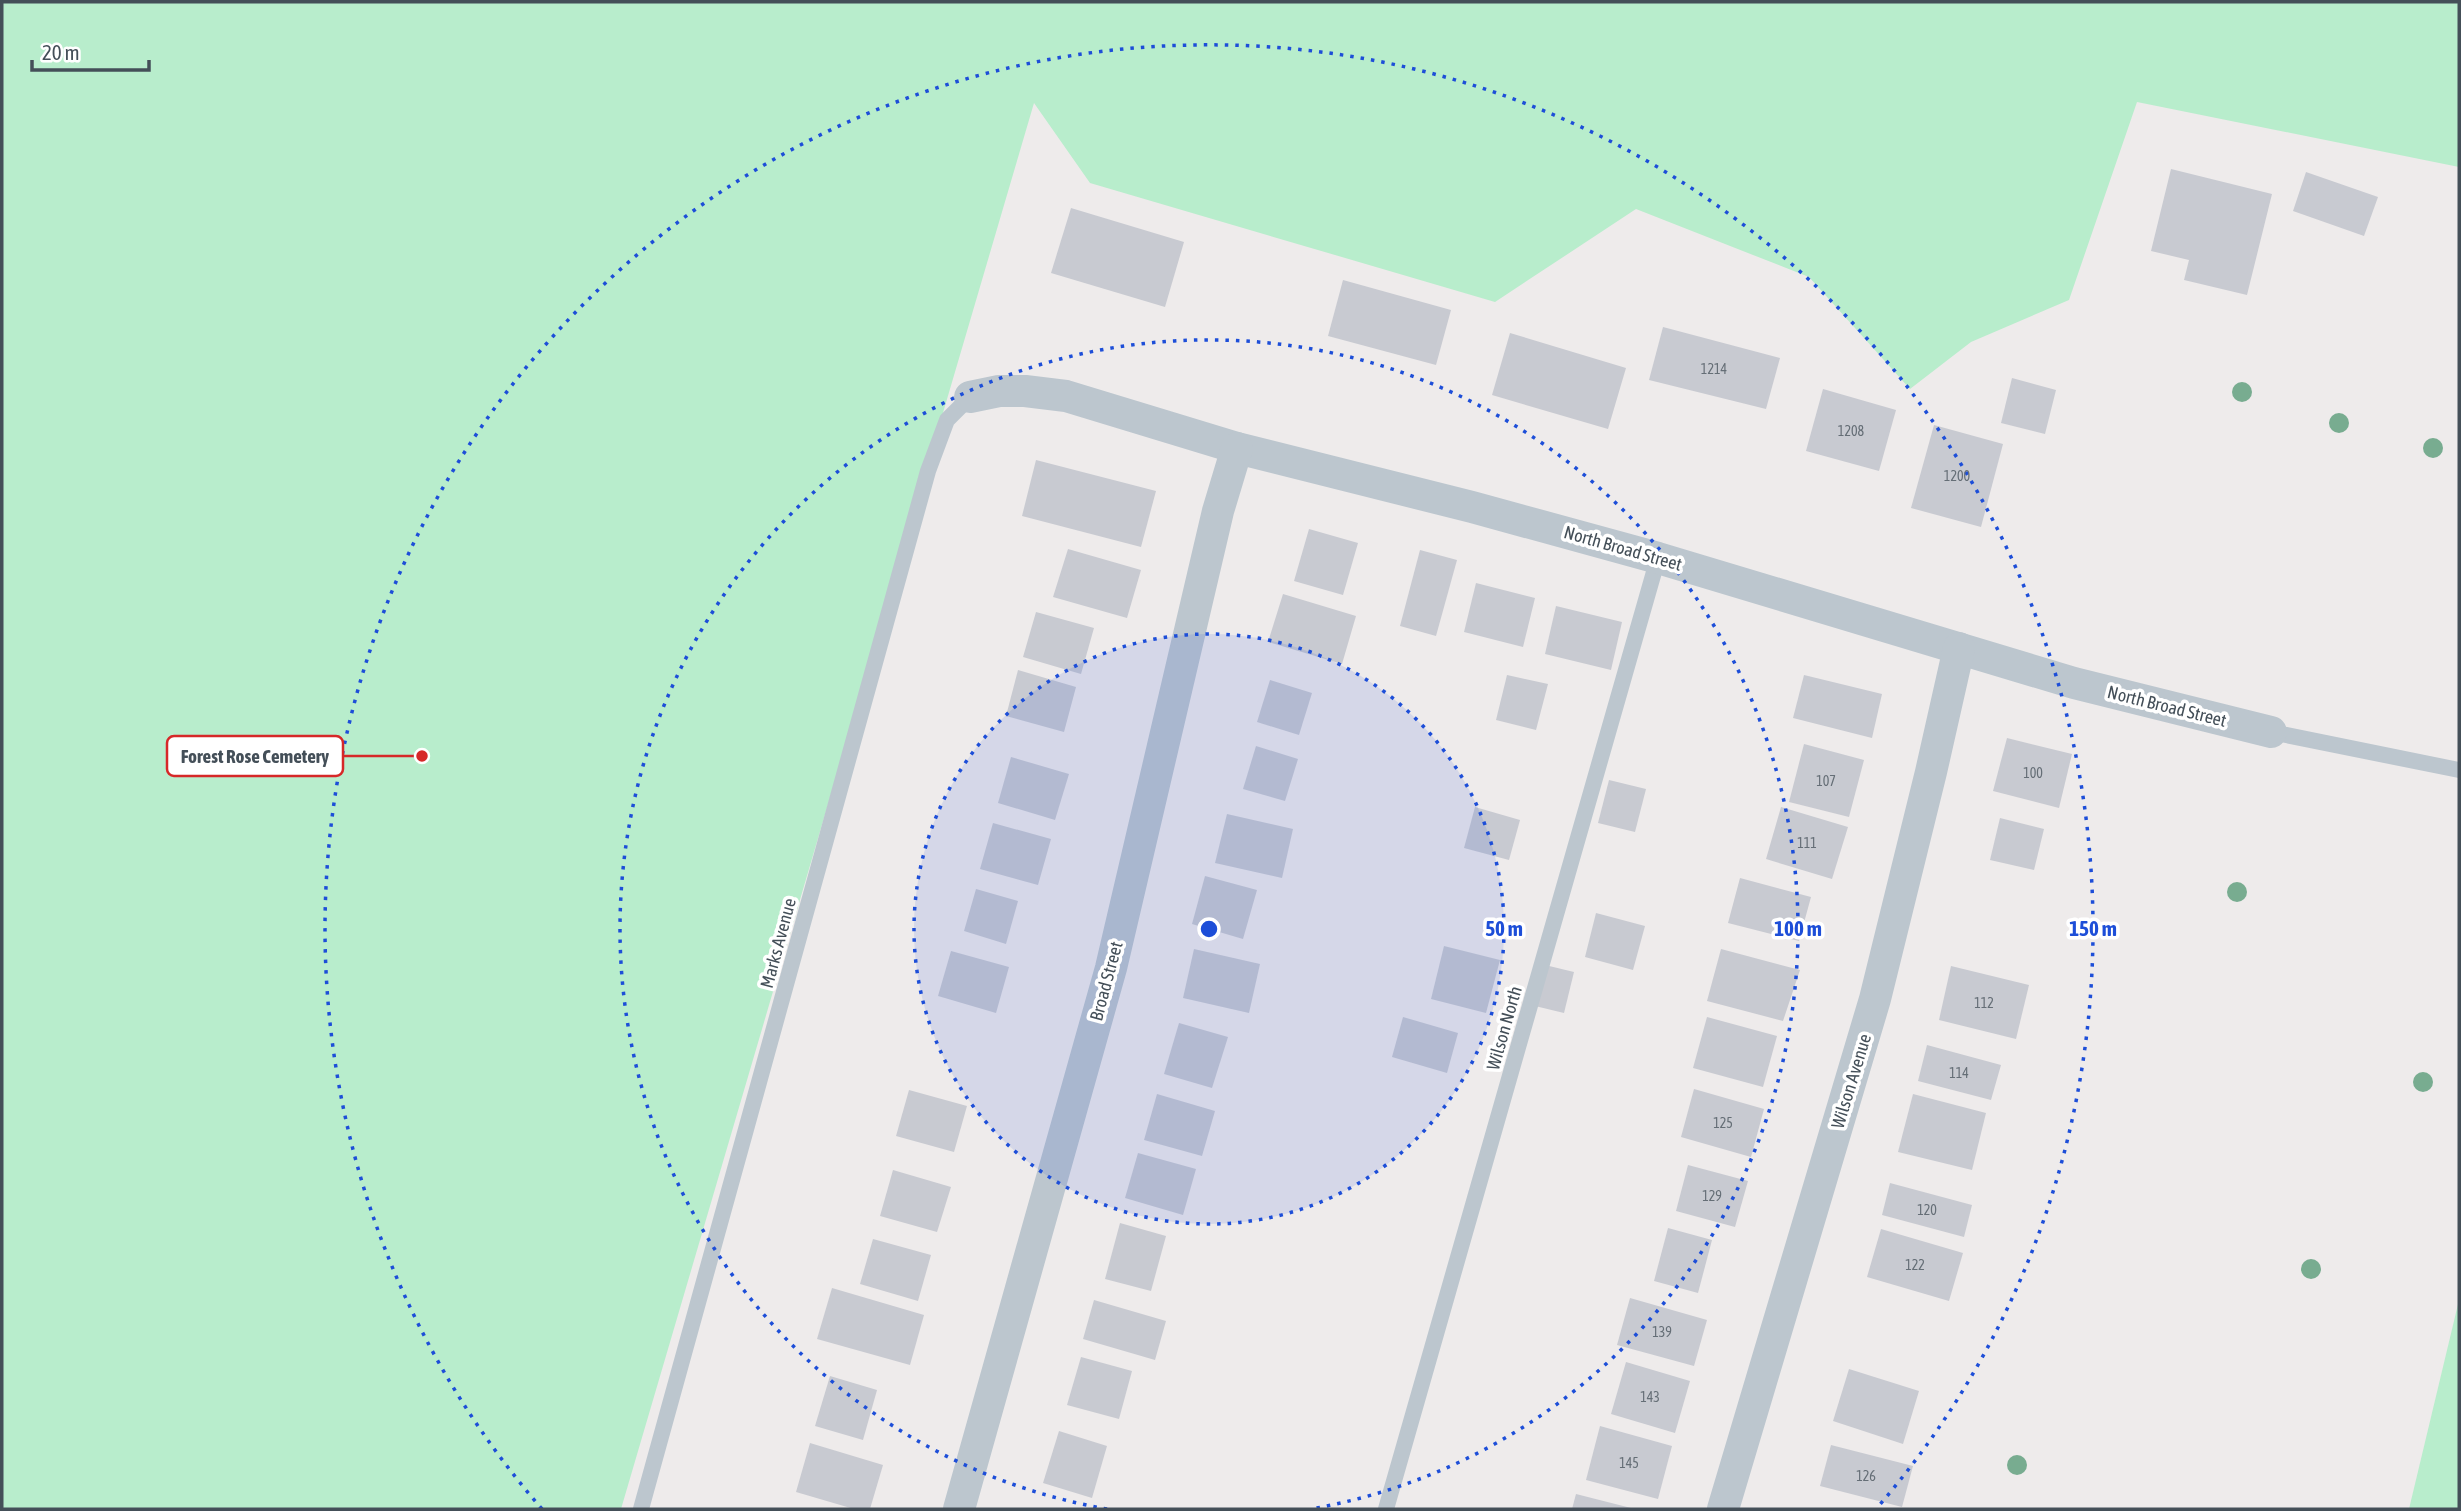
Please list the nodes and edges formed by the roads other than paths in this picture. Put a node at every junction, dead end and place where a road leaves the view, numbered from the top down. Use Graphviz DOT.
graph roads {
  1 [pos="971,397"];
  2 [pos="1237,448"];
  3 [pos="1658,558"];
  4 [pos="1959,648"];
  5 [pos="2271,732"];
  6 [pos="2459,770"];
  7 [pos="641,1509"];
  8 [pos="959,1509"];
  9 [pos="1387,1509"];
  10 [pos="1723,1509"];
  1 -- 2 [label="street, North Broad Street"];
  1 -- 7 [label="lane, Marks Avenue"];
  2 -- 3 [label="street, North Broad Street"];
  2 -- 8 [label="street, Broad Street"];
  3 -- 4 [label="street, North Broad Street"];
  3 -- 9 [label="lane, Wilson North"];
  4 -- 5 [label="street, North Broad Street"];
  4 -- 10 [label="street, Wilson Avenue"];
  5 -- 6 [label="lane"];
}
